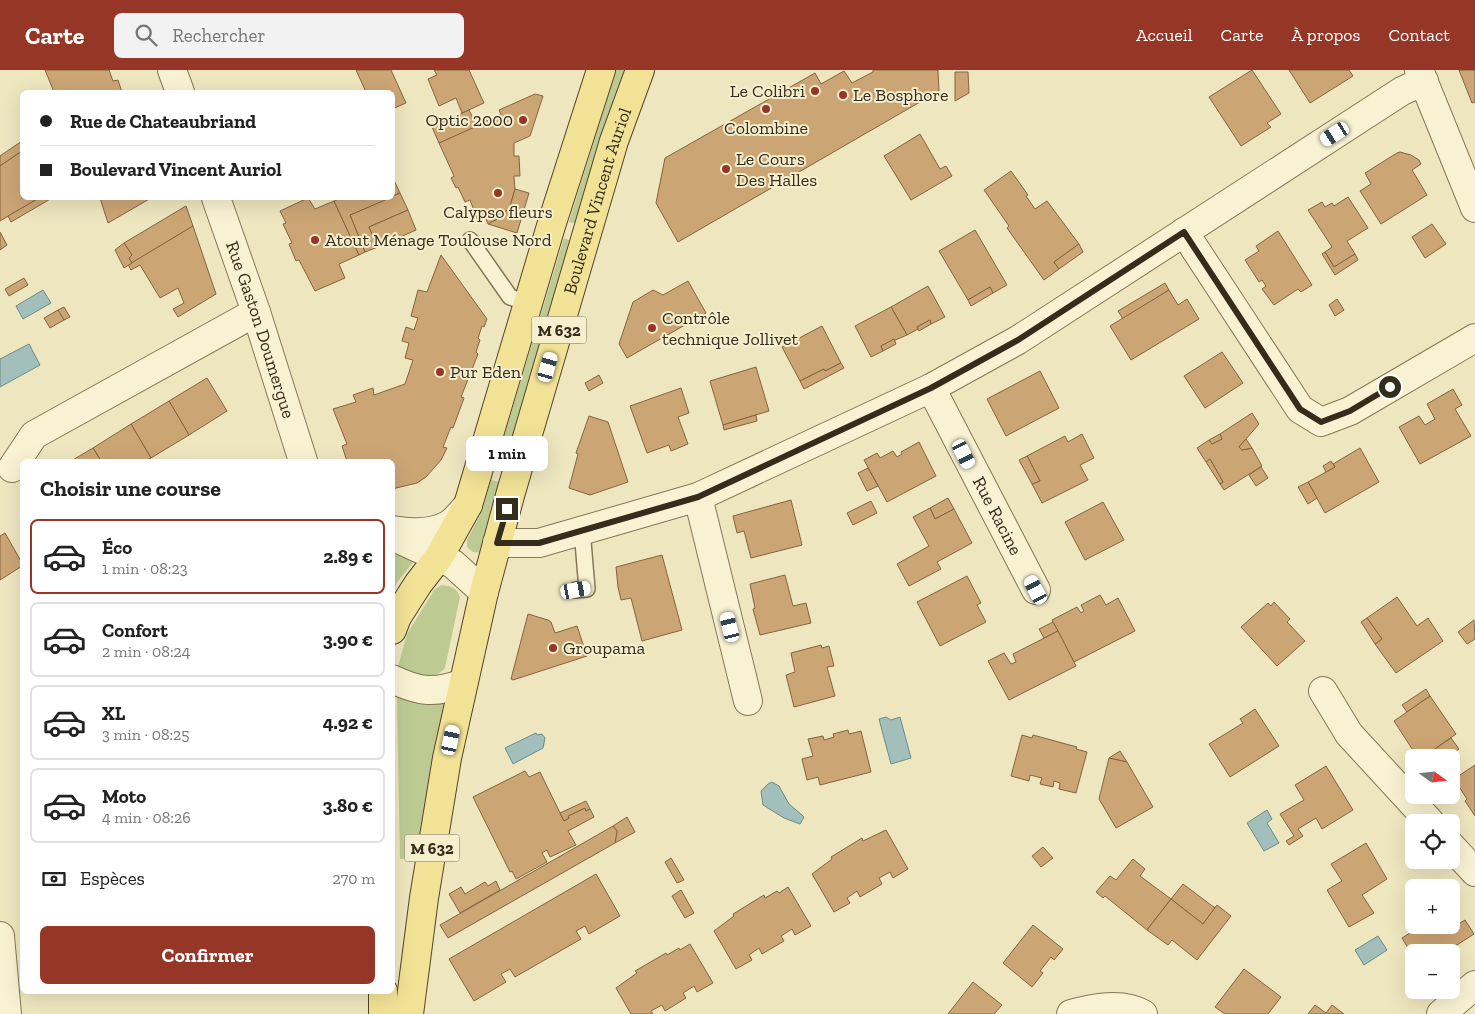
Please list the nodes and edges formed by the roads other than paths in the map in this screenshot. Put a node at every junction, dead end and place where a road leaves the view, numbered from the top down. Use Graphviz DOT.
graph roads {
  1 [pos="172,70"];
  2 [pos="601,70"];
  3 [pos="640,70"];
  4 [pos="1422,76"];
  5 [pos="179,90"];
  6 [pos="217,200"];
  7 [pos="1475,208"];
  8 [pos="1184,232"];
  9 [pos="470,240"];
  10 [pos="528,303"];
  11 [pos="256,312"];
  12 [pos="1475,338"];
  13 [pos="931,388"];
  14 [pos="302,459"];
  15 [pos="12,468"];
  16 [pos="698,497"];
  17 [pos="468,505"];
  18 [pos="395,530"];
  19 [pos="582,530"];
  20 [pos="395,537"];
  21 [pos="497,543"];
  22 [pos="439,557"];
  23 [pos="576,590"];
  24 [pos="1036,590"];
  25 [pos="484,592"];
  26 [pos="395,622"];
  27 [pos="395,680"];
  28 [pos="463,683"];
  29 [pos="1324,691"];
  30 [pos="748,701"];
  31 [pos="1423,814"];
  32 [pos="1460,856"];
  33 [pos="1475,872"];
  34 [pos="0,936"];
  35 [pos="1475,985"];
  36 [pos="383,994"];
  37 [pos="7,1014"];
  38 [pos="383,1014"];
  39 [pos="408,1014"];
  40 [pos="1071,1014"];
  41 [pos="1143,1014"];
  42 [pos="1441,1014"];
  1 -- 5 [label="street"];
  2 -- 10 [label="main road, Boulevard Vincent Auriol / M 632"];
  3 -- 21 [label="main road, Boulevard Vincent Auriol / M 632"];
  4 -- 7 [label="street"];
  4 -- 8 [label="street"];
  6 -- 11 [label="street, Rue Gaston Doumergue"];
  8 -- 12 [label="street"];
  8 -- 13 [label="street"];
  9 -- 10 [label="lane"];
  10 -- 17 [label="main road, Boulevard Vincent Auriol / M 632"];
  11 -- 14 [label="street, Rue Gaston Doumergue"];
  11 -- 15 [label="street"];
  13 -- 16 [label="street"];
  13 -- 24 [label="street, Rue Racine"];
  16 -- 19 [label="street"];
  16 -- 30 [label="street"];
  17 -- 18 [label="street"];
  17 -- 22 [label="main road, Boulevard Vincent Auriol / M 632"];
  19 -- 21 [label="street"];
  19 -- 23 [label="lane"];
  20 -- 22 [label="street"];
  21 -- 25 [label="main road, Boulevard Vincent Auriol / M 632"];
  22 -- 25 [label="street"];
  22 -- 26 [label="main road, M 632"];
  25 -- 28 [label="main road, M 632"];
  27 -- 28 [label="street"];
  28 -- 39 [label="main road, M 632"];
  29 -- 31 [label="street"];
  32 -- 33 [label="street"];
  34 -- 37 [label="street"];
  35 -- 42 [label="street"];
  36 -- 38 [label="main road"];
  40 -- 41 [label="street"];
}
